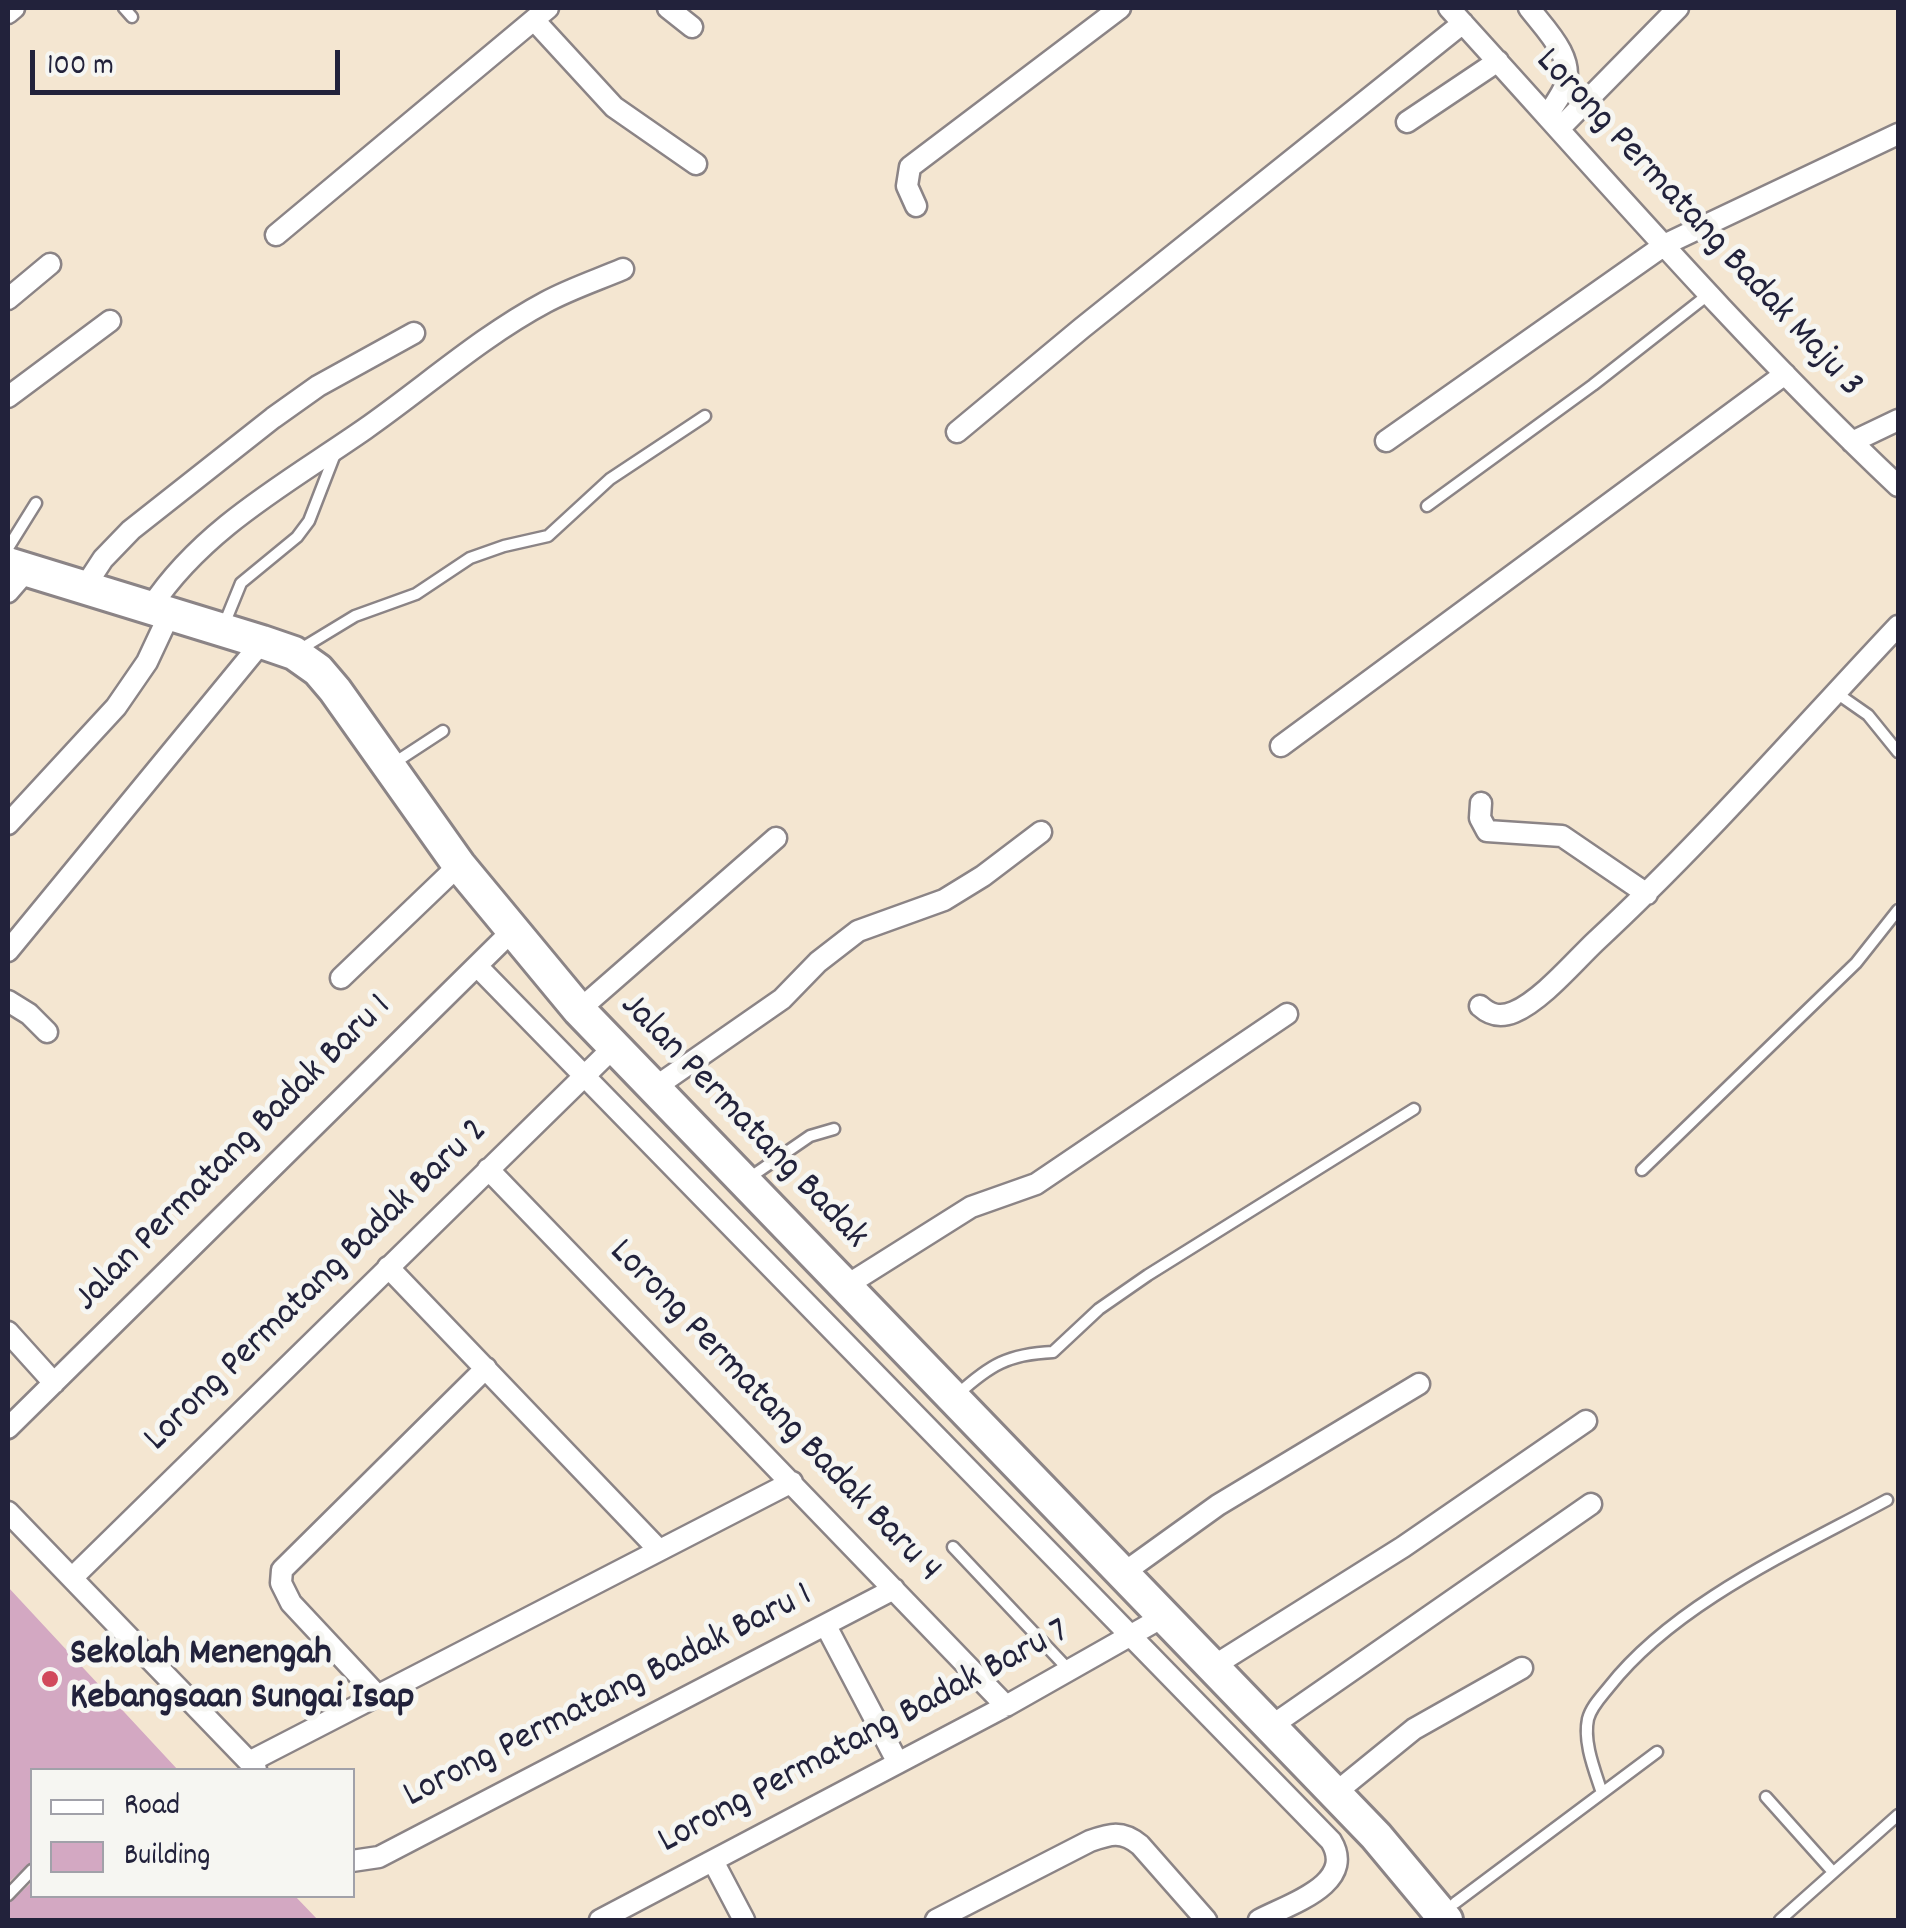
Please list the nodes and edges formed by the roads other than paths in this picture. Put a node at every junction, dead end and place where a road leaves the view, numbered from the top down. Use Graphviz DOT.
graph roads {
  1 [pos="14,8"];
  2 [pos="668,8"];
  3 [pos="1120,8"];
  4 [pos="1529,8"];
  5 [pos="1678,8"];
  6 [pos="8,12"];
  7 [pos="541,14"];
  8 [pos="1456,16"];
  9 [pos="692,27"];
  10 [pos="1498,62"];
  11 [pos="1554,121"];
  12 [pos="1407,122"];
  13 [pos="1898,134"];
  14 [pos="696,164"];
  15 [pos="916,206"];
  16 [pos="276,235"];
  17 [pos="1666,244"];
  18 [pos="50,264"];
  19 [pos="623,270"];
  20 [pos="1710,293"];
  21 [pos="8,299"];
  22 [pos="110,320"];
  23 [pos="414,332"];
  24 [pos="1786,374"];
  25 [pos="8,396"];
  26 [pos="705,416"];
  27 [pos="1898,420"];
  28 [pos="958,432"];
  29 [pos="1386,441"];
  30 [pos="1852,442"];
  31 [pos="338,448"];
  32 [pos="1898,486"];
  33 [pos="36,502"];
  34 [pos="1428,506"];
  35 [pos="12,568"];
  36 [pos="84,588"];
  37 [pos="160,610"];
  38 [pos="1898,626"];
  39 [pos="222,629"];
  40 [pos="262,642"];
  41 [pos="294,654"];
  42 [pos="1835,692"];
  43 [pos="443,731"];
  44 [pos="1281,746"];
  45 [pos="1898,752"];
  46 [pos="390,765"];
  47 [pos="1480,803"];
  48 [pos="8,824"];
  49 [pos="1040,832"];
  50 [pos="776,838"];
  51 [pos="459,865"];
  52 [pos="1647,894"];
  53 [pos="1898,910"];
  54 [pos="512,931"];
  55 [pos="8,951"];
  56 [pos="477,966"];
  57 [pos="341,978"];
  58 [pos="8,1002"];
  59 [pos="1480,1006"];
  60 [pos="579,1010"];
  61 [pos="1288,1014"];
  62 [pos="47,1032"];
  63 [pos="614,1047"];
  64 [pos="583,1076"];
  65 [pos="654,1088"];
  66 [pos="1414,1109"];
  67 [pos="834,1129"];
  68 [pos="488,1169"];
  69 [pos="1642,1170"];
  70 [pos="744,1182"];
  71 [pos="388,1267"];
  72 [pos="844,1287"];
  73 [pos="8,1332"];
  74 [pos="486,1368"];
  75 [pos="54,1383"];
  76 [pos="1420,1384"];
  77 [pos="952,1399"];
  78 [pos="1586,1421"];
  79 [pos="8,1428"];
  80 [pos="792,1482"];
  81 [pos="1887,1500"];
  82 [pos="1591,1504"];
  83 [pos="8,1512"];
  84 [pos="952,1548"];
  85 [pos="659,1550"];
  86 [pos="1122,1574"];
  87 [pos="72,1578"];
  88 [pos="894,1589"];
  89 [pos="1163,1617"];
  90 [pos="826,1626"];
  91 [pos="1132,1635"];
  92 [pos="1212,1667"];
  93 [pos="1522,1668"];
  94 [pos="1069,1670"];
  95 [pos="378,1696"];
  96 [pos="1006,1706"];
  97 [pos="1270,1727"];
  98 [pos="1657,1752"];
  99 [pos="898,1764"];
  100 [pos="253,1766"];
  101 [pos="1334,1794"];
  102 [pos="1602,1794"];
  103 [pos="1766,1797"];
  104 [pos="1898,1815"];
  105 [pos="355,1861"];
  106 [pos="713,1861"];
  107 [pos="30,1872"];
  108 [pos="1832,1872"];
  109 [pos="8,1895"];
  110 [pos="1457,1915"];
  111 [pos="600,1920"];
  112 [pos="744,1920"];
  113 [pos="936,1920"];
  114 [pos="1206,1920"];
  115 [pos="1259,1920"];
  116 [pos="1780,1920"];
  1 -- 6 [label="street"];
  2 -- 9 [label="street"];
  3 -- 15 [label="street"];
  4 -- 11 [label="street"];
  5 -- 11 [label="street"];
  7 -- 14 [label="street"];
  7 -- 16 [label="street"];
  8 -- 10 [label="street, Lorong Permatang Badak Maju 3"];
  8 -- 28 [label="street"];
  10 -- 11 [label="street, Lorong Permatang Badak Maju 3"];
  10 -- 12 [label="street"];
  11 -- 17 [label="street, Lorong Permatang Badak Maju 3"];
  13 -- 17 [label="street"];
  17 -- 20 [label="street, Lorong Permatang Badak Maju 3"];
  17 -- 29 [label="street"];
  18 -- 21 [label="street"];
  19 -- 31 [label="street"];
  20 -- 24 [label="street, Lorong Permatang Badak Maju 3"];
  20 -- 34 [label="lane"];
  22 -- 25 [label="street"];
  23 -- 36 [label="street"];
  24 -- 30 [label="street, Lorong Permatang Badak Maju 3"];
  24 -- 44 [label="street"];
  26 -- 41 [label="lane"];
  27 -- 30 [label="street"];
  30 -- 32 [label="street, Lorong Permatang Badak Maju 3"];
  31 -- 37 [label="street"];
  31 -- 39 [label="lane"];
  33 -- 35 [label="lane"];
  35 -- 36 [label="main road, Jalan Permatang Badak"];
  36 -- 37 [label="main road, Jalan Permatang Badak"];
  37 -- 39 [label="main road, Jalan Permatang Badak"];
  37 -- 48 [label="street"];
  38 -- 42 [label="street"];
  39 -- 40 [label="main road, Jalan Permatang Badak"];
  40 -- 41 [label="main road, Jalan Permatang Badak"];
  40 -- 55 [label="street"];
  41 -- 46 [label="main road, Jalan Permatang Badak"];
  42 -- 45 [label="lane"];
  42 -- 52 [label="street"];
  43 -- 46 [label="lane"];
  46 -- 51 [label="main road, Jalan Permatang Badak"];
  47 -- 52 [label="street"];
  49 -- 65 [label="street"];
  50 -- 60 [label="street"];
  51 -- 54 [label="main road, Jalan Permatang Badak"];
  51 -- 57 [label="street"];
  52 -- 59 [label="street"];
  53 -- 69 [label="lane"];
  54 -- 56 [label="street, Jalan Permatang Badak Baru 1"];
  54 -- 60 [label="main road, Jalan Permatang Badak"];
  56 -- 64 [label="street"];
  56 -- 75 [label="street, Jalan Permatang Badak Baru 1"];
  58 -- 62 [label="street"];
  60 -- 63 [label="main road, Jalan Permatang Badak"];
  61 -- 72 [label="street"];
  63 -- 64 [label="street, Lorong Permatang Badak Baru 2"];
  63 -- 65 [label="main road, Jalan Permatang Badak"];
  64 -- 68 [label="street, Lorong Permatang Badak Baru 2"];
  64 -- 91 [label="street"];
  65 -- 70 [label="main road, Jalan Permatang Badak"];
  66 -- 77 [label="lane"];
  67 -- 70 [label="lane"];
  68 -- 71 [label="street, Lorong Permatang Badak Baru 2"];
  68 -- 80 [label="street, Lorong Permatang Badak Baru 4"];
  70 -- 72 [label="main road, Jalan Permatang Badak"];
  71 -- 74 [label="street"];
  71 -- 87 [label="street, Lorong Permatang Badak Baru 2"];
  72 -- 77 [label="main road, Jalan Permatang Badak"];
  73 -- 75 [label="street"];
  74 -- 85 [label="street"];
  74 -- 95 [label="street"];
  75 -- 79 [label="street, Jalan Permatang Badak Baru 1"];
  76 -- 86 [label="street"];
  77 -- 86 [label="main road, Jalan Permatang Badak"];
  78 -- 92 [label="street"];
  80 -- 85 [label="street"];
  80 -- 88 [label="street, Lorong Permatang Badak Baru 4"];
  81 -- 102 [label="lane"];
  82 -- 97 [label="street"];
  83 -- 87 [label="street"];
  84 -- 94 [label="lane"];
  85 -- 95 [label="street"];
  86 -- 89 [label="main road, Jalan Permatang Badak"];
  87 -- 100 [label="street"];
  88 -- 90 [label="street, Lorong Permatang Badak Baru 1"];
  88 -- 96 [label="street, Lorong Permatang Badak Baru 4"];
  89 -- 91 [label="street, Lorong Permatang Badak Baru 7"];
  89 -- 92 [label="main road, Jalan Permatang Badak"];
  90 -- 99 [label="street"];
  90 -- 105 [label="street, Lorong Permatang Badak Baru 1"];
  91 -- 94 [label="street, Lorong Permatang Badak Baru 7"];
  91 -- 115 [label="street"];
  92 -- 97 [label="main road, Jalan Permatang Badak"];
  93 -- 101 [label="street"];
  94 -- 96 [label="street, Lorong Permatang Badak Baru 7"];
  95 -- 100 [label="street"];
  96 -- 99 [label="street, Lorong Permatang Badak Baru 7"];
  97 -- 101 [label="main road, Jalan Permatang Badak"];
  98 -- 102 [label="lane"];
  99 -- 106 [label="street, Lorong Permatang Badak Baru 7"];
  101 -- 110 [label="main road, Jalan Permatang Badak"];
  102 -- 110 [label="lane"];
  103 -- 108 [label="lane"];
  104 -- 108 [label="lane"];
  106 -- 111 [label="street, Lorong Permatang Badak Baru 7"];
  106 -- 112 [label="street"];
  107 -- 109 [label="lane"];
  108 -- 116 [label="lane"];
  113 -- 114 [label="street"];
}
